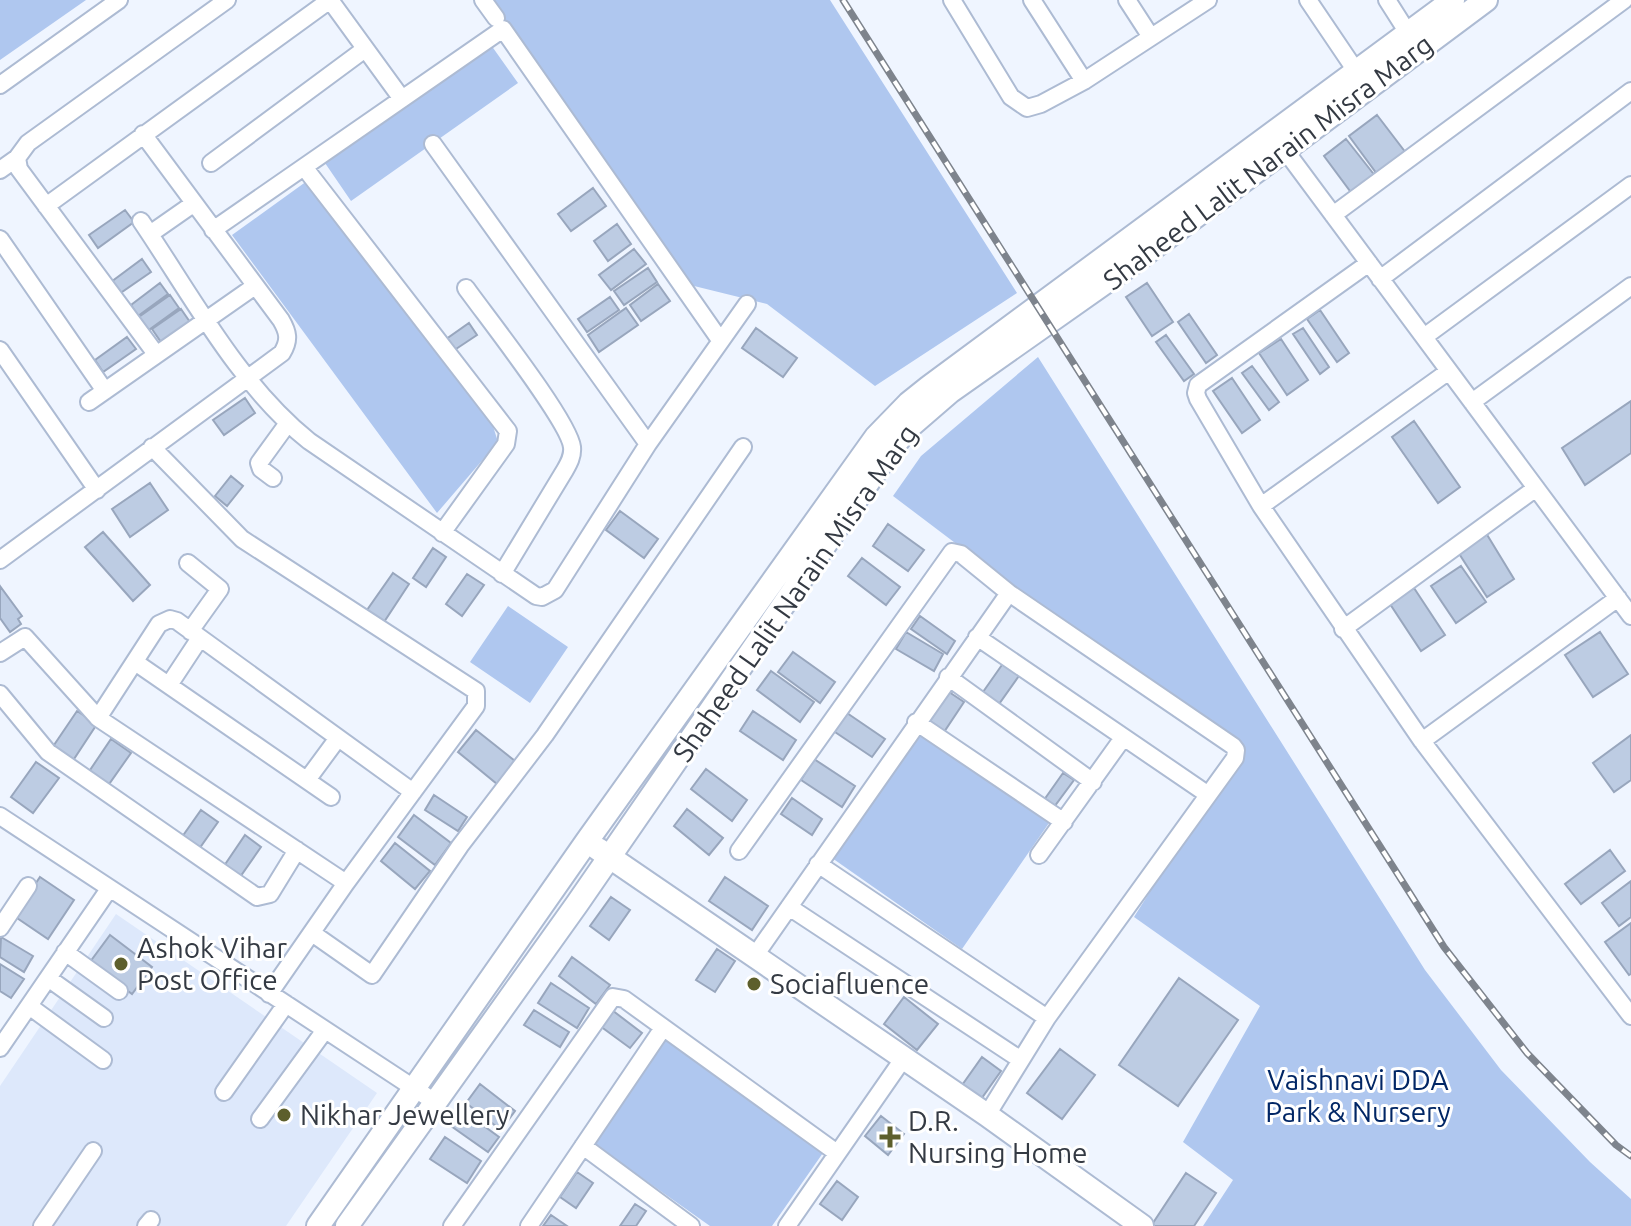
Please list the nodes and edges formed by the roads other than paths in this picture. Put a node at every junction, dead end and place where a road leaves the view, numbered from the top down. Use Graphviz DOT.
graph roads {
  1 [pos="119,0"];
  2 [pos="227,0"];
  3 [pos="330,0"];
  4 [pos="483,0"];
  5 [pos="952,0"];
  6 [pos="1032,0"];
  7 [pos="1127,0"];
  8 [pos="1208,0"];
  9 [pos="1308,0"];
  10 [pos="1387,0"];
  11 [pos="1453,0"];
  12 [pos="1486,0"];
  13 [pos="1624,0"];
  14 [pos="496,18"];
  15 [pos="1408,33"];
  16 [pos="1151,37"];
  17 [pos="365,49"];
  18 [pos="1356,71"];
  19 [pos="1084,81"];
  20 [pos="0,85"];
  21 [pos="1631,91"];
  22 [pos="402,99"];
  23 [pos="143,134"];
  24 [pos="1279,142"];
  25 [pos="433,144"];
  26 [pos="17,158"];
  27 [pos="211,163"];
  28 [pos="304,167"];
  29 [pos="0,170"];
  30 [pos="1631,185"];
  31 [pos="193,204"];
  32 [pos="46,206"];
  33 [pos="1333,215"];
  34 [pos="213,230"];
  35 [pos="0,239"];
  36 [pos="1369,263"];
  37 [pos="1380,279"];
  38 [pos="255,286"];
  39 [pos="1631,286"];
  40 [pos="466,288"];
  41 [pos="747,304"];
  42 [pos="208,319"];
  43 [pos="1424,337"];
  44 [pos="720,340"];
  45 [pos="0,350"];
  46 [pos="156,354"];
  47 [pos="1449,371"];
  48 [pos="247,378"];
  49 [pos="105,391"];
  50 [pos="89,402"];
  51 [pos="1472,402"];
  52 [pos="288,423"];
  53 [pos="648,444"];
  54 [pos="152,447"];
  55 [pos="743,447"];
  56 [pos="273,478"];
  57 [pos="1536,488"];
  58 [pos="97,490"];
  59 [pos="1261,506"];
  60 [pos="442,533"];
  61 [pos="0,560"];
  62 [pos="188,563"];
  63 [pos="502,574"];
  64 [pos="1009,593"];
  65 [pos="1618,598"];
  66 [pos="1631,616"];
  67 [pos="1343,629"];
  68 [pos="195,634"];
  69 [pos="977,637"];
  70 [pos="0,653"];
  71 [pos="135,662"];
  72 [pos="948,677"];
  73 [pos="169,685"];
  74 [pos="0,694"];
  75 [pos="98,718"];
  76 [pos="916,722"];
  77 [pos="338,738"];
  78 [pos="1123,738"];
  79 [pos="1422,741"];
  80 [pos="307,780"];
  81 [pos="1093,782"];
  82 [pos="413,792"];
  83 [pos="1207,794"];
  84 [pos="331,797"];
  85 [pos="0,816"];
  86 [pos="1064,822"];
  87 [pos="587,841"];
  88 [pos="297,850"];
  89 [pos="739,851"];
  90 [pos="1039,855"];
  91 [pos="610,857"];
  92 [pos="818,864"];
  93 [pos="346,883"];
  94 [pos="28,886"];
  95 [pos="109,889"];
  96 [pos="789,907"];
  97 [pos="5,909"];
  98 [pos="0,928"];
  99 [pos="312,933"];
  100 [pos="65,952"];
  101 [pos="754,957"];
  102 [pos="48,978"];
  103 [pos="119,991"];
  104 [pos="269,994"];
  105 [pos="286,1004"];
  106 [pos="29,1006"];
  107 [pos="1631,1016"];
  108 [pos="104,1018"];
  109 [pos="1047,1018"];
  110 [pos="663,1028"];
  111 [pos="325,1030"];
  112 [pos="0,1048"];
  113 [pos="903,1059"];
  114 [pos="103,1060"];
  115 [pos="1021,1060"];
  116 [pos="414,1088"];
  117 [pos="224,1092"];
  118 [pos="435,1102"];
  119 [pos="987,1115"];
  120 [pos="260,1119"];
  121 [pos="583,1146"];
  122 [pos="93,1151"];
  123 [pos="837,1153"];
  124 [pos="1132,1223"];
  125 [pos="324,1224"];
  126 [pos="42,1226"];
  127 [pos="347,1226"];
  128 [pos="452,1226"];
  129 [pos="529,1226"];
  130 [pos="691,1226"];
  131 [pos="787,1226"];
  1 -- 20 [label="street"];
  2 -- 26 [label="street"];
  3 -- 17 [label="street"];
  3 -- 23 [label="street"];
  4 -- 14 [label="street"];
  5 -- 19 [label="street"];
  6 -- 19 [label="street"];
  7 -- 16 [label="street"];
  8 -- 16 [label="street"];
  9 -- 18 [label="street"];
  10 -- 15 [label="street"];
  11 -- 15 [label="street, Shaheed Lalit Narain Misra Marg"];
  12 -- 24 [label="street, Shaheed Lalit Narain Misra Marg"];
  13 -- 33 [label="street"];
  15 -- 18 [label="street, Shaheed Lalit Narain Misra Marg"];
  16 -- 19 [label="street"];
  17 -- 22 [label="street"];
  17 -- 27 [label="street"];
  18 -- 24 [label="street, Shaheed Lalit Narain Misra Marg"];
  21 -- 37 [label="street"];
  22 -- 28 [label="street"];
  22 -- 44 [label="street"];
  23 -- 31 [label="street"];
  23 -- 32 [label="street"];
  24 -- 33 [label="street"];
  24 -- 87 [label="street, Shaheed Lalit Narain Misra Marg"];
  24 -- 91 [label="street, Shaheed Lalit Narain Misra Marg"];
  25 -- 53 [label="street"];
  26 -- 29 [label="street"];
  26 -- 32 [label="street"];
  28 -- 34 [label="street"];
  28 -- 60 [label="street"];
  30 -- 43 [label="street"];
  31 -- 34 [label="street"];
  31 -- 42 [label="street"];
  32 -- 46 [label="street"];
  33 -- 36 [label="street"];
  34 -- 38 [label="street"];
  35 -- 49 [label="street"];
  36 -- 37 [label="street"];
  36 -- 59 [label="street"];
  37 -- 43 [label="street"];
  38 -- 42 [label="street"];
  38 -- 48 [label="street"];
  39 -- 51 [label="street"];
  40 -- 63 [label="street"];
  41 -- 44 [label="street"];
  42 -- 46 [label="street"];
  42 -- 48 [label="street"];
  43 -- 47 [label="street"];
  44 -- 53 [label="street"];
  45 -- 58 [label="street"];
  46 -- 49 [label="street"];
  47 -- 51 [label="street"];
  47 -- 59 [label="street"];
  48 -- 52 [label="street"];
  48 -- 54 [label="street"];
  49 -- 50 [label="street"];
  51 -- 57 [label="street"];
  52 -- 56 [label="street"];
  52 -- 60 [label="street"];
  53 -- 63 [label="street"];
  54 -- 58 [label="street"];
  54 -- 82 [label="street"];
  55 -- 99 [label="street"];
  57 -- 65 [label="street"];
  57 -- 67 [label="street"];
  58 -- 61 [label="street"];
  59 -- 67 [label="street"];
  60 -- 63 [label="street"];
  62 -- 68 [label="street"];
  64 -- 69 [label="street"];
  64 -- 83 [label="street"];
  64 -- 89 [label="street"];
  65 -- 66 [label="street"];
  65 -- 79 [label="street"];
  67 -- 79 [label="street"];
  68 -- 71 [label="street"];
  68 -- 73 [label="street"];
  68 -- 77 [label="street"];
  69 -- 72 [label="street"];
  69 -- 78 [label="street"];
  70 -- 75 [label="street"];
  71 -- 73 [label="street"];
  71 -- 75 [label="street"];
  72 -- 76 [label="street"];
  72 -- 81 [label="street"];
  73 -- 80 [label="street"];
  74 -- 88 [label="street"];
  75 -- 88 [label="street"];
  76 -- 86 [label="street"];
  76 -- 92 [label="street"];
  77 -- 80 [label="street"];
  77 -- 82 [label="street"];
  78 -- 81 [label="street"];
  78 -- 83 [label="street"];
  79 -- 107 [label="street"];
  80 -- 84 [label="street"];
  81 -- 86 [label="street"];
  82 -- 93 [label="street"];
  83 -- 109 [label="street"];
  85 -- 95 [label="street"];
  86 -- 90 [label="street"];
  87 -- 91 [label="street"];
  87 -- 116 [label="street, Shaheed Lalit Narain Misra Marg"];
  88 -- 93 [label="street"];
  91 -- 101 [label="street"];
  91 -- 118 [label="street, Shaheed Lalit Narain Misra Marg"];
  92 -- 96 [label="street"];
  92 -- 109 [label="street"];
  93 -- 99 [label="street"];
  94 -- 97 [label="street"];
  95 -- 100 [label="street"];
  95 -- 104 [label="street"];
  96 -- 101 [label="street"];
  96 -- 115 [label="street"];
  97 -- 98 [label="street"];
  99 -- 104 [label="street"];
  100 -- 102 [label="street"];
  100 -- 103 [label="street"];
  101 -- 113 [label="street"];
  102 -- 106 [label="street"];
  102 -- 108 [label="street"];
  104 -- 105 [label="street"];
  105 -- 111 [label="street"];
  105 -- 117 [label="street"];
  106 -- 112 [label="street"];
  106 -- 114 [label="street"];
  109 -- 115 [label="street"];
  110 -- 121 [label="street"];
  110 -- 123 [label="street"];
  110 -- 128 [label="street"];
  111 -- 116 [label="street"];
  111 -- 120 [label="street"];
  113 -- 119 [label="street"];
  113 -- 123 [label="street"];
  115 -- 119 [label="street"];
  116 -- 118 [label="street"];
  116 -- 125 [label="street, Shaheed Lalit Narain Misra Marg"];
  118 -- 127 [label="street, Shaheed Lalit Narain Misra Marg"];
  119 -- 124 [label="street"];
  121 -- 129 [label="street"];
  121 -- 130 [label="street"];
  122 -- 126 [label="street"];
  123 -- 131 [label="street"];
}
